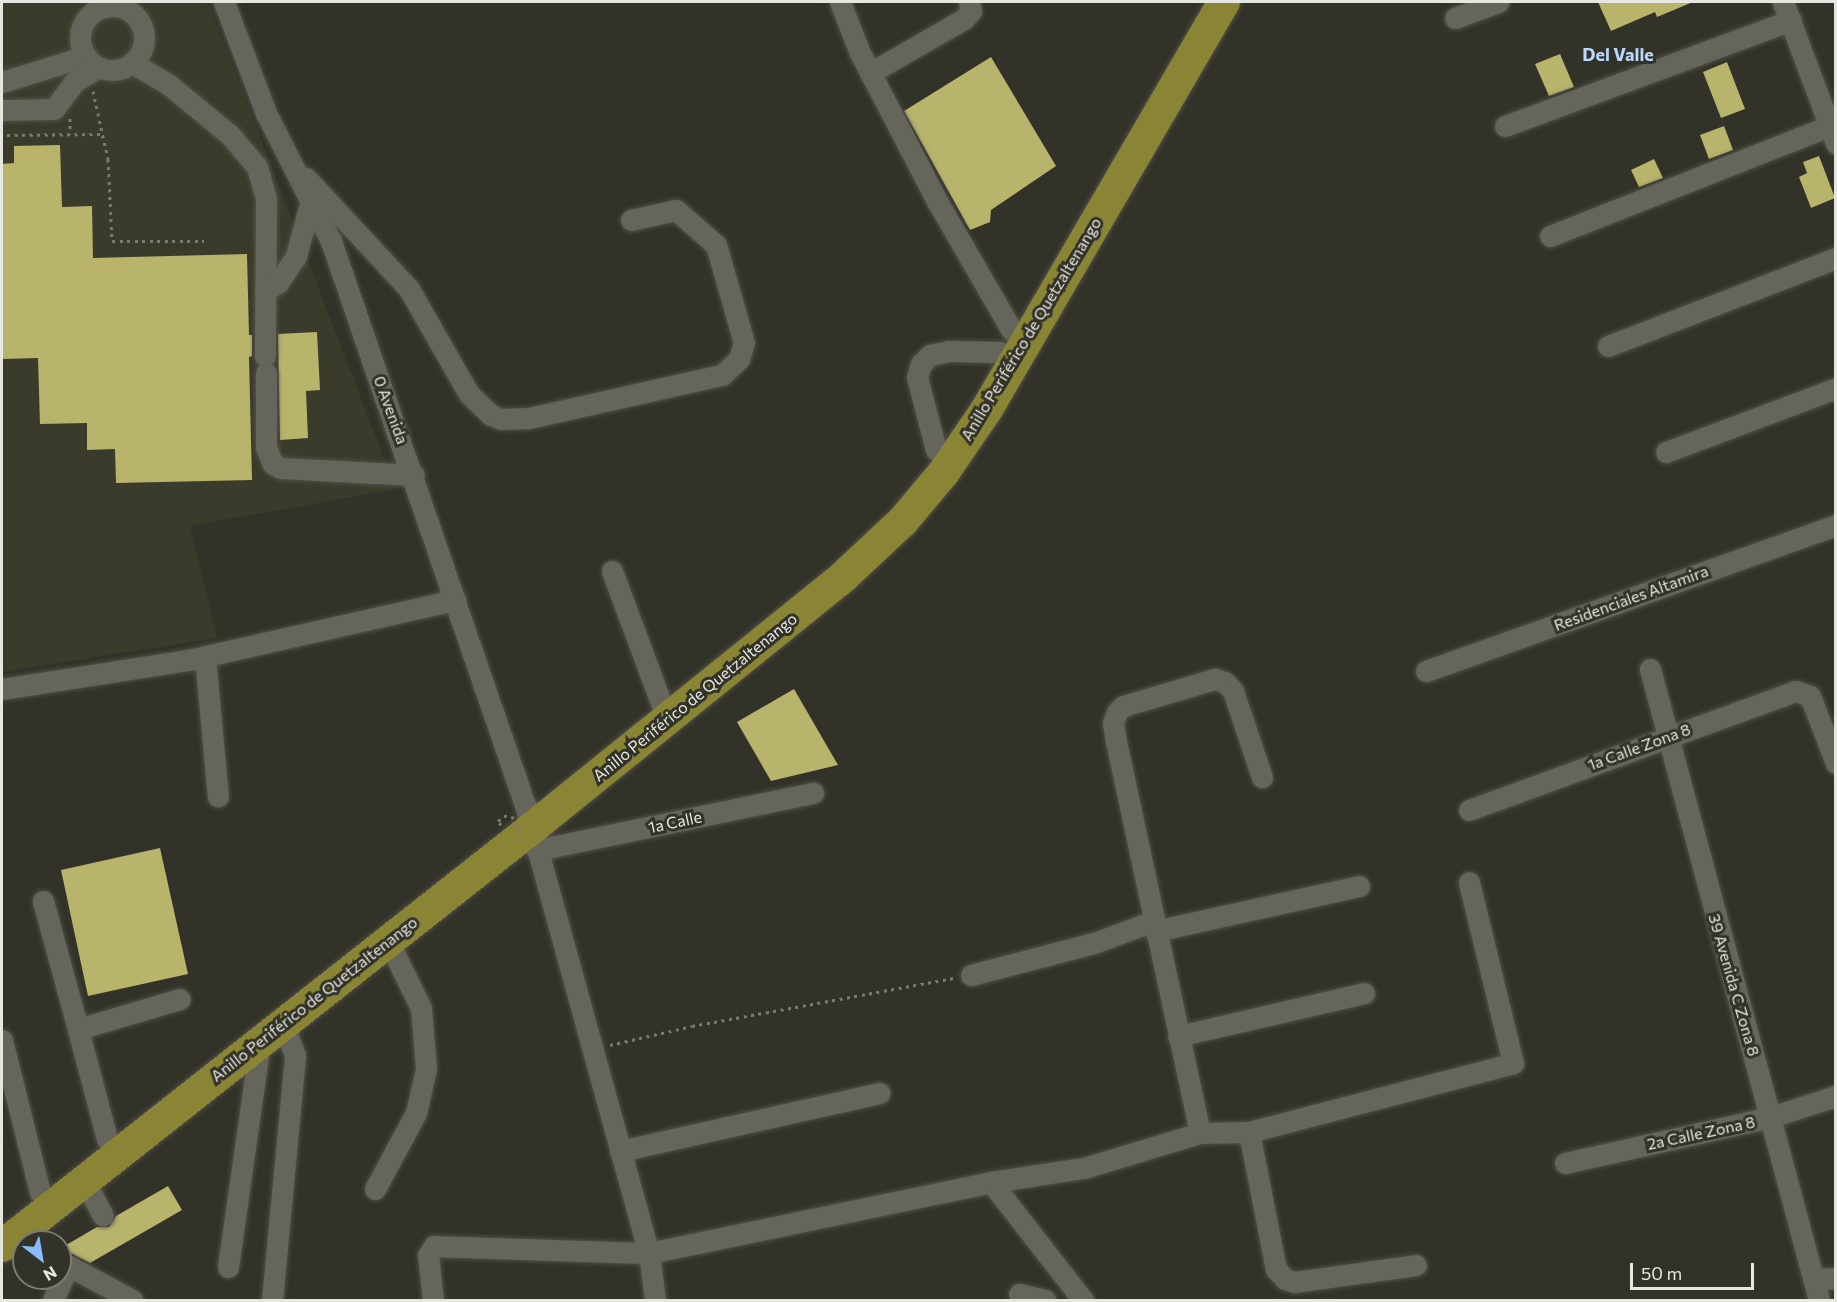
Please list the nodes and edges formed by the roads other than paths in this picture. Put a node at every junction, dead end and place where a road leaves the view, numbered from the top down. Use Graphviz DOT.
graph roads {
  1 [pos="224,2"];
  2 [pos="840,2"];
  3 [pos="969,2"];
  4 [pos="1201,2"];
  5 [pos="1224,2"];
  6 [pos="1498,2"];
  7 [pos="113,4"];
  8 [pos="89,8"];
  9 [pos="1787,10"];
  10 [pos="1455,18"];
  11 [pos="132,63"];
  12 [pos="91,65"];
  13 [pos="870,73"];
  14 [pos="2,82"];
  15 [pos="2,110"];
  16 [pos="1505,126"];
  17 [pos="1832,135"];
  18 [pos="295,167"];
  19 [pos="311,201"];
  20 [pos="631,220"];
  21 [pos="1551,236"];
  22 [pos="1836,258"];
  23 [pos="266,290"];
  24 [pos="1006,341"];
  25 [pos="1608,346"];
  26 [pos="1836,388"];
  27 [pos="936,450"];
  28 [pos="1666,452"];
  29 [pos="414,474"];
  30 [pos="1836,525"];
  31 [pos="612,571"];
  32 [pos="455,600"];
  33 [pos="205,657"];
  34 [pos="1650,669"];
  35 [pos="1426,671"];
  36 [pos="2,689"];
  37 [pos="661,703"];
  38 [pos="1666,737"];
  39 [pos="1836,764"];
  40 [pos="1262,777"];
  41 [pos="813,793"];
  42 [pos="218,796"];
  43 [pos="1469,810"];
  44 [pos="526,829"];
  45 [pos="1469,882"];
  46 [pos="1359,886"];
  47 [pos="43,901"];
  48 [pos="1154,926"];
  49 [pos="388,941"];
  50 [pos="971,975"];
  51 [pos="1364,993"];
  52 [pos="180,999"];
  53 [pos="78,1029"];
  54 [pos="271,1033"];
  55 [pos="1178,1036"];
  56 [pos="2,1040"];
  57 [pos="880,1094"];
  58 [pos="1836,1096"];
  59 [pos="1771,1117"];
  60 [pos="1249,1132"];
  61 [pos="1200,1133"];
  62 [pos="107,1139"];
  63 [pos="620,1151"];
  64 [pos="1565,1162"];
  65 [pos="85,1182"];
  66 [pos="991,1182"];
  67 [pos="375,1189"];
  68 [pos="40,1192"];
  69 [pos="103,1216"];
  70 [pos="9,1235"];
  71 [pos="649,1253"];
  72 [pos="1416,1265"];
  73 [pos="72,1268"];
  74 [pos="228,1268"];
  75 [pos="1826,1279"];
  76 [pos="1020,1294"];
  77 [pos="132,1300"];
  78 [pos="272,1300"];
  79 [pos="433,1300"];
  80 [pos="655,1300"];
  81 [pos="1045,1300"];
  82 [pos="1083,1300"];
  83 [pos="1819,1300"];
  1 -- 18 [label="street, 0 Avenida"];
  2 -- 13 [label="street"];
  3 -- 13 [label="street"];
  4 -- 24 [label="highway, Anillo Periférico de Quetzaltenango"];
  5 -- 44 [label="highway, Anillo Periférico de Quetzaltenango"];
  6 -- 10 [label="street"];
  7 -- 8 [label="street"];
  7 -- 11 [label="street"];
  8 -- 12 [label="street"];
  9 -- 16 [label="street"];
  9 -- 17 [label="street"];
  11 -- 12 [label="street"];
  11 -- 23 [label="street"];
  12 -- 14 [label="street"];
  12 -- 15 [label="street"];
  13 -- 24 [label="street"];
  17 -- 21 [label="street"];
  18 -- 19 [label="street, 0 Avenida"];
  18 -- 20 [label="street"];
  19 -- 23 [label="street"];
  19 -- 29 [label="street, 0 Avenida"];
  22 -- 25 [label="street"];
  23 -- 29 [label="street"];
  24 -- 27 [label="highway, Anillo Periférico de Quetzaltenango"];
  24 -- 27 [label="street"];
  26 -- 28 [label="street"];
  27 -- 37 [label="highway, Anillo Periférico de Quetzaltenango"];
  29 -- 32 [label="street, 0 Avenida"];
  30 -- 35 [label="street, Residenciales Altamira"];
  31 -- 37 [label="street"];
  32 -- 33 [label="street"];
  32 -- 44 [label="street, 0 Avenida"];
  33 -- 36 [label="street"];
  33 -- 42 [label="street"];
  34 -- 38 [label="street, 39 Avenida C Zona 8"];
  37 -- 44 [label="highway, Anillo Periférico de Quetzaltenango"];
  38 -- 39 [label="street, 1a Calle Zona 8"];
  38 -- 43 [label="street, 1a Calle Zona 8"];
  38 -- 59 [label="street, 39 Avenida C Zona 8"];
  40 -- 48 [label="street"];
  41 -- 44 [label="street, 1a Calle"];
  44 -- 49 [label="highway, Anillo Periférico de Quetzaltenango"];
  44 -- 62 [label="highway, Anillo Periférico de Quetzaltenango"];
  44 -- 63 [label="street, 0 Avenida"];
  45 -- 60 [label="street"];
  46 -- 48 [label="street"];
  47 -- 53 [label="street"];
  48 -- 50 [label="street"];
  48 -- 55 [label="street"];
  49 -- 54 [label="highway, Anillo Periférico de Quetzaltenango"];
  49 -- 67 [label="street"];
  51 -- 55 [label="street"];
  52 -- 53 [label="street"];
  53 -- 62 [label="street"];
  54 -- 65 [label="highway, Anillo Periférico de Quetzaltenango"];
  54 -- 74 [label="street"];
  54 -- 78 [label="street"];
  55 -- 61 [label="street"];
  56 -- 68 [label="street"];
  57 -- 63 [label="street"];
  58 -- 59 [label="street, 2a Calle Zona 8"];
  59 -- 64 [label="street, 2a Calle Zona 8"];
  59 -- 75 [label="street, 39 Avenida C Zona 8"];
  60 -- 61 [label="street"];
  60 -- 72 [label="street"];
  61 -- 66 [label="street"];
  62 -- 68 [label="highway, Anillo Periférico de Quetzaltenango"];
  63 -- 71 [label="street, 0 Avenida"];
  65 -- 69 [label="street"];
  65 -- 70 [label="highway, Anillo Periférico de Quetzaltenango"];
  66 -- 71 [label="street"];
  66 -- 82 [label="street"];
  68 -- 70 [label="highway, Anillo Periférico de Quetzaltenango"];
  71 -- 79 [label="street"];
  71 -- 80 [label="street, 0 Avenida"];
  73 -- 77 [label="street"];
  75 -- 83 [label="street, 39 Avenida C Zona 8"];
  76 -- 81 [label="street"];
}
